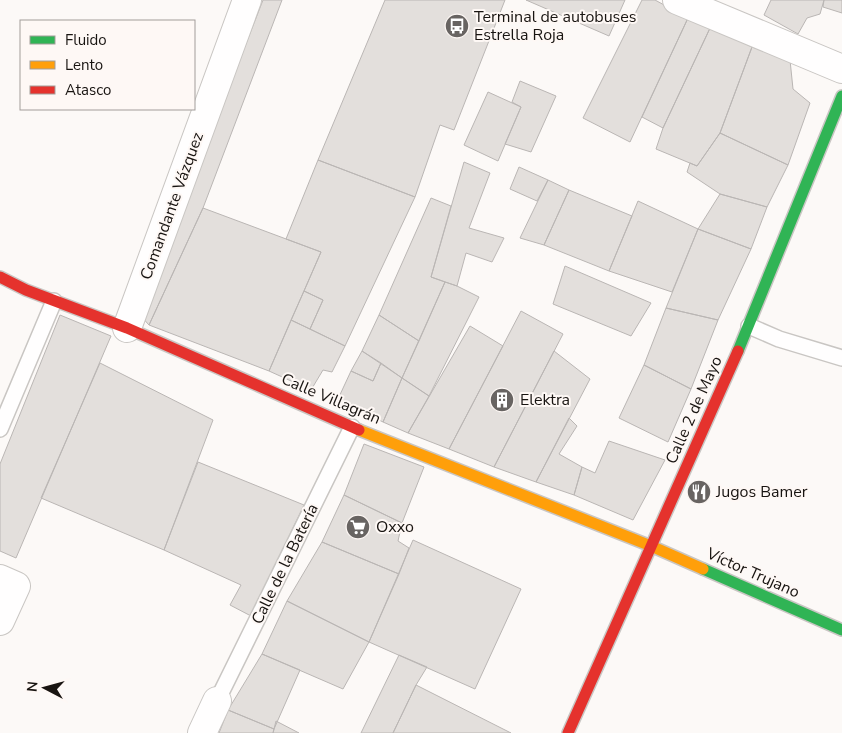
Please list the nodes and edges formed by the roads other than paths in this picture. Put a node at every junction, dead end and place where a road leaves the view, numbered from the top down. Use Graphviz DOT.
graph roads {
  1 [pos="248,0"];
  2 [pos="677,0"];
  3 [pos="842,69"];
  4 [pos="842,96"];
  5 [pos="0,277"];
  6 [pos="54,301"];
  7 [pos="749,326"];
  8 [pos="128,328"];
  9 [pos="842,358"];
  10 [pos="352,427"];
  11 [pos="0,429"];
  12 [pos="651,546"];
  13 [pos="0,579"];
  14 [pos="0,621"];
  15 [pos="842,630"];
  16 [pos="217,701"];
  17 [pos="202,733"];
  18 [pos="568,733"];
  1 -- 8 [label="street, Comandante Vázquez"];
  2 -- 3 [label="street"];
  4 -- 7 [label="street, Calle 2 de Mayo"];
  5 -- 6 [label="street, Calle Villagrán"];
  6 -- 8 [label="street, Calle Villagrán"];
  6 -- 11 [label="lane"];
  7 -- 9 [label="lane"];
  7 -- 12 [label="street, Calle 2 de Mayo"];
  8 -- 10 [label="street, Calle Villagrán"];
  10 -- 12 [label="street, Calle Villagrán"];
  10 -- 16 [label="lane, Calle de la Batería"];
  12 -- 15 [label="street, Víctor Trujano"];
  12 -- 18 [label="street, Calle 2 de Mayo"];
  13 -- 14 [label="street"];
  16 -- 17 [label="street"];
}
